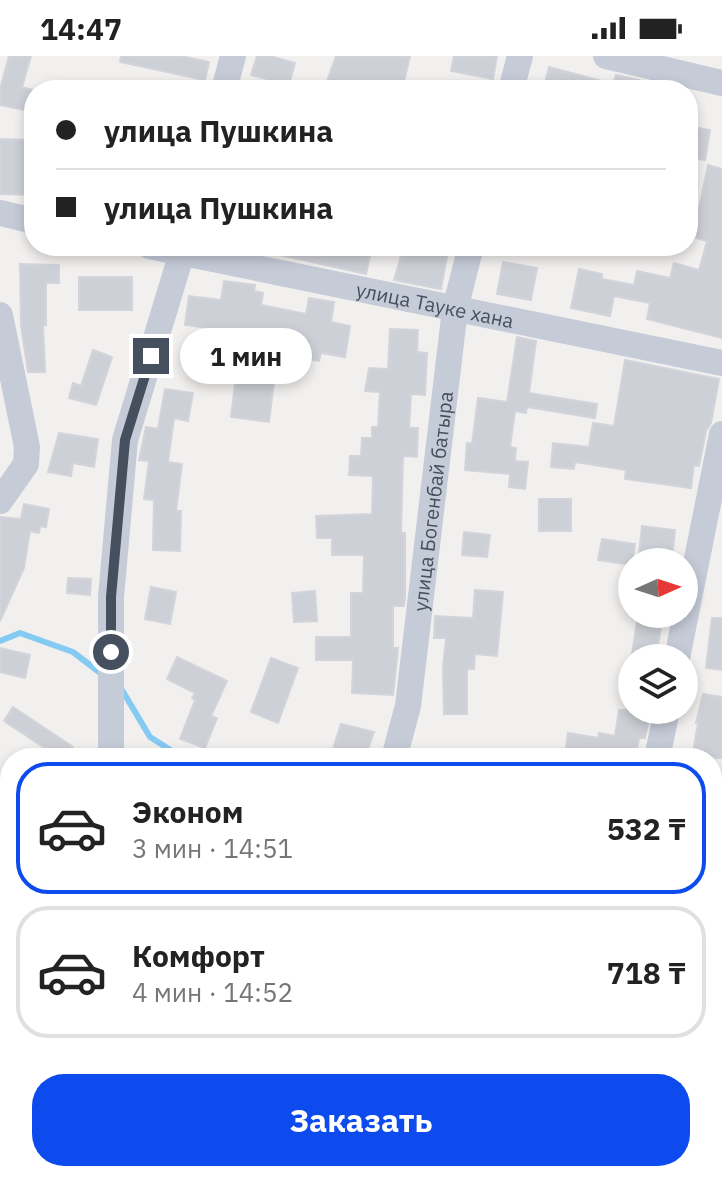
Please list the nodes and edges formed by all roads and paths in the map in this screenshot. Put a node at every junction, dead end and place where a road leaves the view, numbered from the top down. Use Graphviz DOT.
graph roads {
  1 [pos="233,56"];
  2 [pos="520,56"];
  3 [pos="606,56"];
  4 [pos="227,80"];
  5 [pos="514,80"];
  6 [pos="722,83"];
  7 [pos="0,213"];
  8 [pos="24,219"];
  9 [pos="181,256"];
  10 [pos="211,256"];
  11 [pos="468,256"];
  12 [pos="455,309"];
  13 [pos="0,315"];
  14 [pos="722,363"];
  15 [pos="722,434"];
  16 [pos="0,501"];
  17 [pos="680,644"];
  18 [pos="664,724"];
  19 [pos="111,748"];
  20 [pos="397,748"];
  21 [pos="659,748"];
  1 -- 4 [label="street"];
  2 -- 5 [label="street"];
  3 -- 6 [label="street"];
  7 -- 8 [label="street"];
  9 -- 19 [label="street"];
  10 -- 12 [label="street, улица Тауке хана"];
  11 -- 12 [label="street, улица Богенбай батыра"];
  12 -- 14 [label="street, улица Тауке хана"];
  12 -- 20 [label="street, улица Богенбай батыра"];
  13 -- 16 [label="street"];
  15 -- 17 [label="street"];
  18 -- 21 [label="street"];
}
